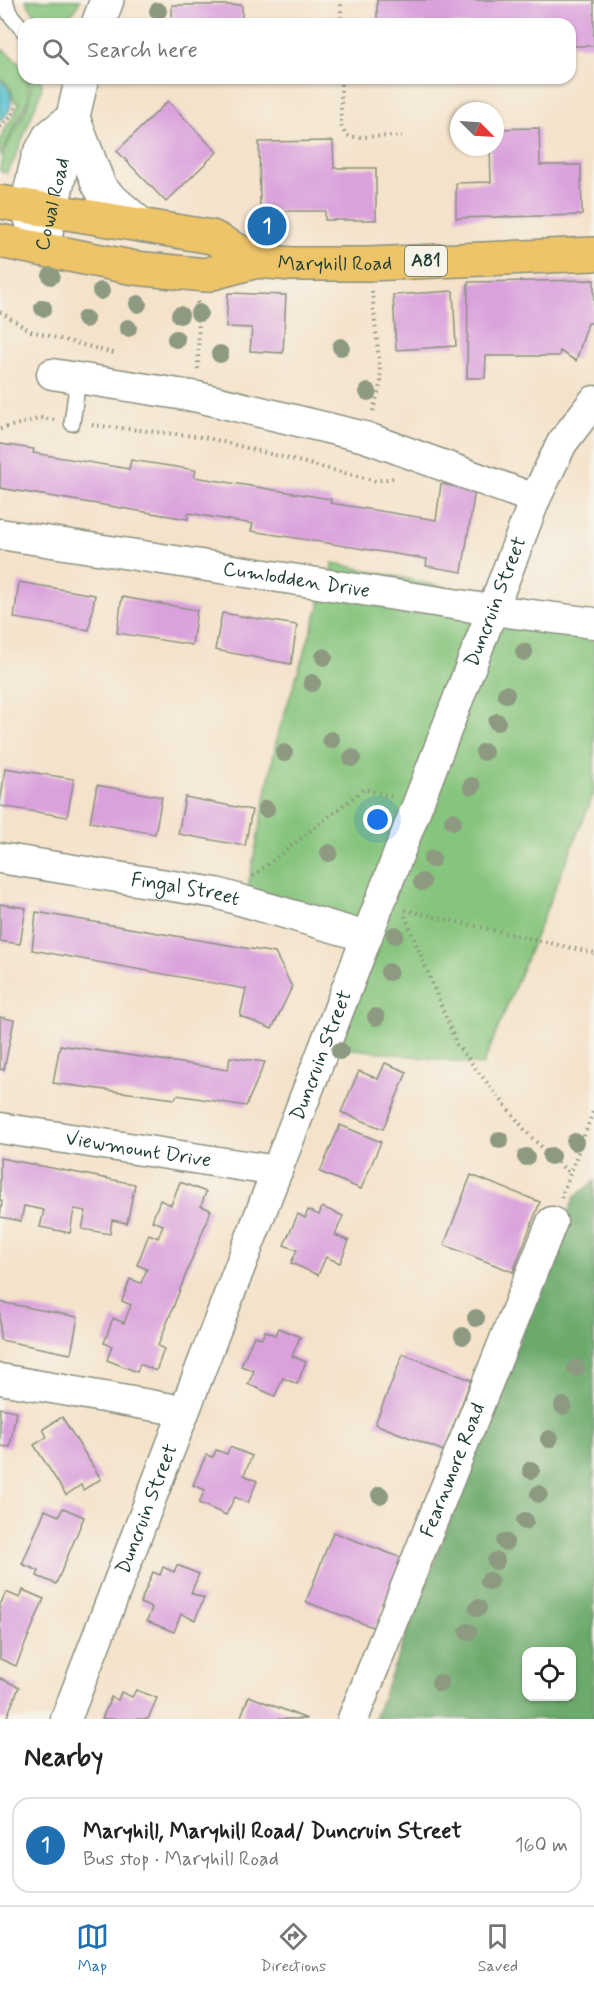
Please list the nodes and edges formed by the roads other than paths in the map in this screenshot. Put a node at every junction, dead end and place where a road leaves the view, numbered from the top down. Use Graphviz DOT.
graph roads {
  1 [pos="5,0"];
  2 [pos="106,0"];
  3 [pos="100,18"];
  4 [pos="18,24"];
  5 [pos="81,84"];
  6 [pos="74,118"];
  7 [pos="26,206"];
  8 [pos="141,225"];
  9 [pos="0,241"];
  10 [pos="42,249"];
  11 [pos="594,254"];
  12 [pos="257,261"];
  13 [pos="65,376"];
  14 [pos="594,401"];
  15 [pos="72,423"];
  16 [pos="535,499"];
  17 [pos="0,534"];
  18 [pos="492,610"];
  19 [pos="594,623"];
  20 [pos="0,858"];
  21 [pos="367,937"];
  22 [pos="0,1128"];
  23 [pos="277,1171"];
  24 [pos="552,1222"];
  25 [pos="0,1379"];
  26 [pos="184,1412"];
  27 [pos="66,1719"];
  28 [pos="353,1719"];
  1 -- 4 [label="lane"];
  2 -- 3 [label="street"];
  5 -- 6 [label="street, Cowal Road"];
  6 -- 7 [label="street, Cowal Road"];
  6 -- 8 [label="street, Cowal Road"];
  7 -- 8 [label="main road, Maryhill Road / A81"];
  7 -- 10 [label="street, Cowal Road"];
  8 -- 12 [label="main road, Maryhill Road / A81"];
  9 -- 10 [label="main road, Maryhill Road / A81"];
  10 -- 12 [label="main road, Maryhill Road / A81"];
  11 -- 12 [label="main road, Maryhill Road / A81"];
  13 -- 15 [label="lane"];
  13 -- 16 [label="street"];
  14 -- 16 [label="street, Duncruin Street"];
  16 -- 18 [label="street, Duncruin Street"];
  17 -- 18 [label="street, Cumlodden Drive"];
  18 -- 19 [label="street, Cumlodden Drive"];
  18 -- 21 [label="street, Duncruin Street"];
  20 -- 21 [label="street, Fingal Street"];
  21 -- 23 [label="street, Duncruin Street"];
  22 -- 23 [label="street, Viewmount Drive"];
  23 -- 26 [label="street, Duncruin Street"];
  24 -- 28 [label="street, Fearnmore Road"];
  25 -- 26 [label="street"];
  26 -- 27 [label="street, Duncruin Street"];
}
